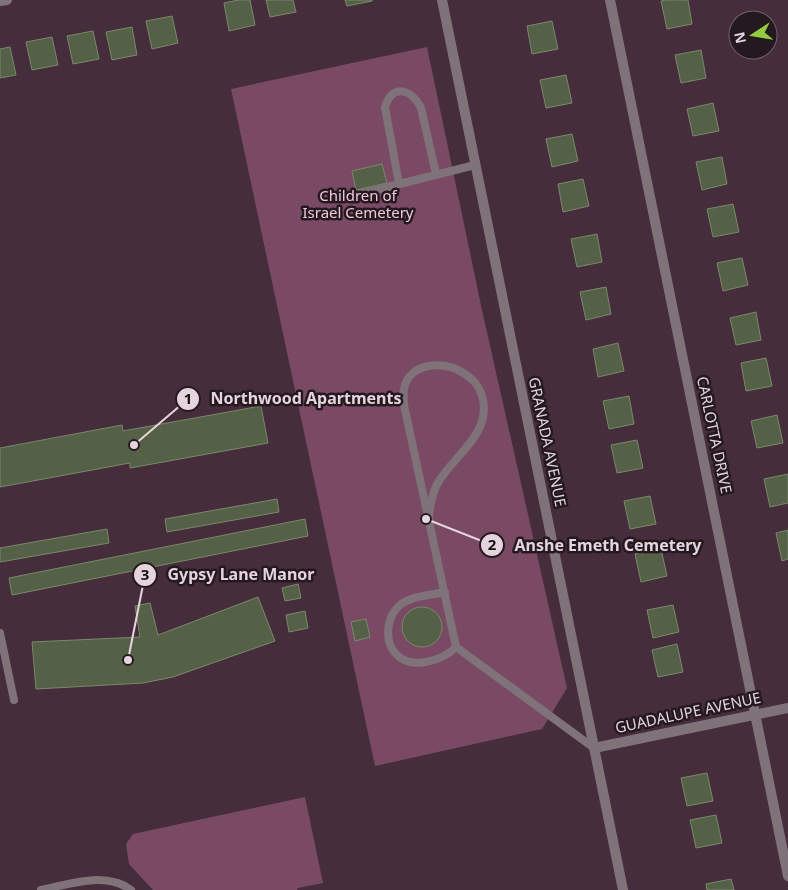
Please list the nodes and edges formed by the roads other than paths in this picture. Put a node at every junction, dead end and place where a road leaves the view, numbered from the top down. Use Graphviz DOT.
graph roads {
  1 [pos="7,0"];
  2 [pos="442,0"];
  3 [pos="610,0"];
  4 [pos="0,2"];
  5 [pos="476,164"];
  6 [pos="436,174"];
  7 [pos="399,184"];
  8 [pos="352,196"];
  9 [pos="429,518"];
  10 [pos="445,592"];
  11 [pos="0,633"];
  12 [pos="456,647"];
  13 [pos="14,700"];
  14 [pos="788,708"];
  15 [pos="755,715"];
  16 [pos="594,748"];
  17 [pos="788,876"];
  18 [pos="41,890"];
  19 [pos="131,890"];
  20 [pos="623,890"];
  1 -- 4 [label="street"];
  2 -- 5 [label="street, GRANADA AVENUE"];
  3 -- 15 [label="street, CARLOTTA DRIVE"];
  5 -- 6 [label="lane"];
  5 -- 16 [label="street, GRANADA AVENUE"];
  6 -- 7 [label="lane"];
  6 -- 7 [label="lane"];
  7 -- 8 [label="lane"];
  9 -- 9 [label="lane"];
  9 -- 10 [label="lane"];
  10 -- 12 [label="lane"];
  10 -- 12 [label="lane"];
  11 -- 13 [label="lane"];
  12 -- 16 [label="lane"];
  14 -- 15 [label="street, GUADALUPE AVENUE"];
  15 -- 16 [label="street, GUADALUPE AVENUE"];
  15 -- 17 [label="street, CARLOTTA DRIVE"];
  16 -- 20 [label="street, GRANADA AVENUE"];
  18 -- 19 [label="lane"];
}
